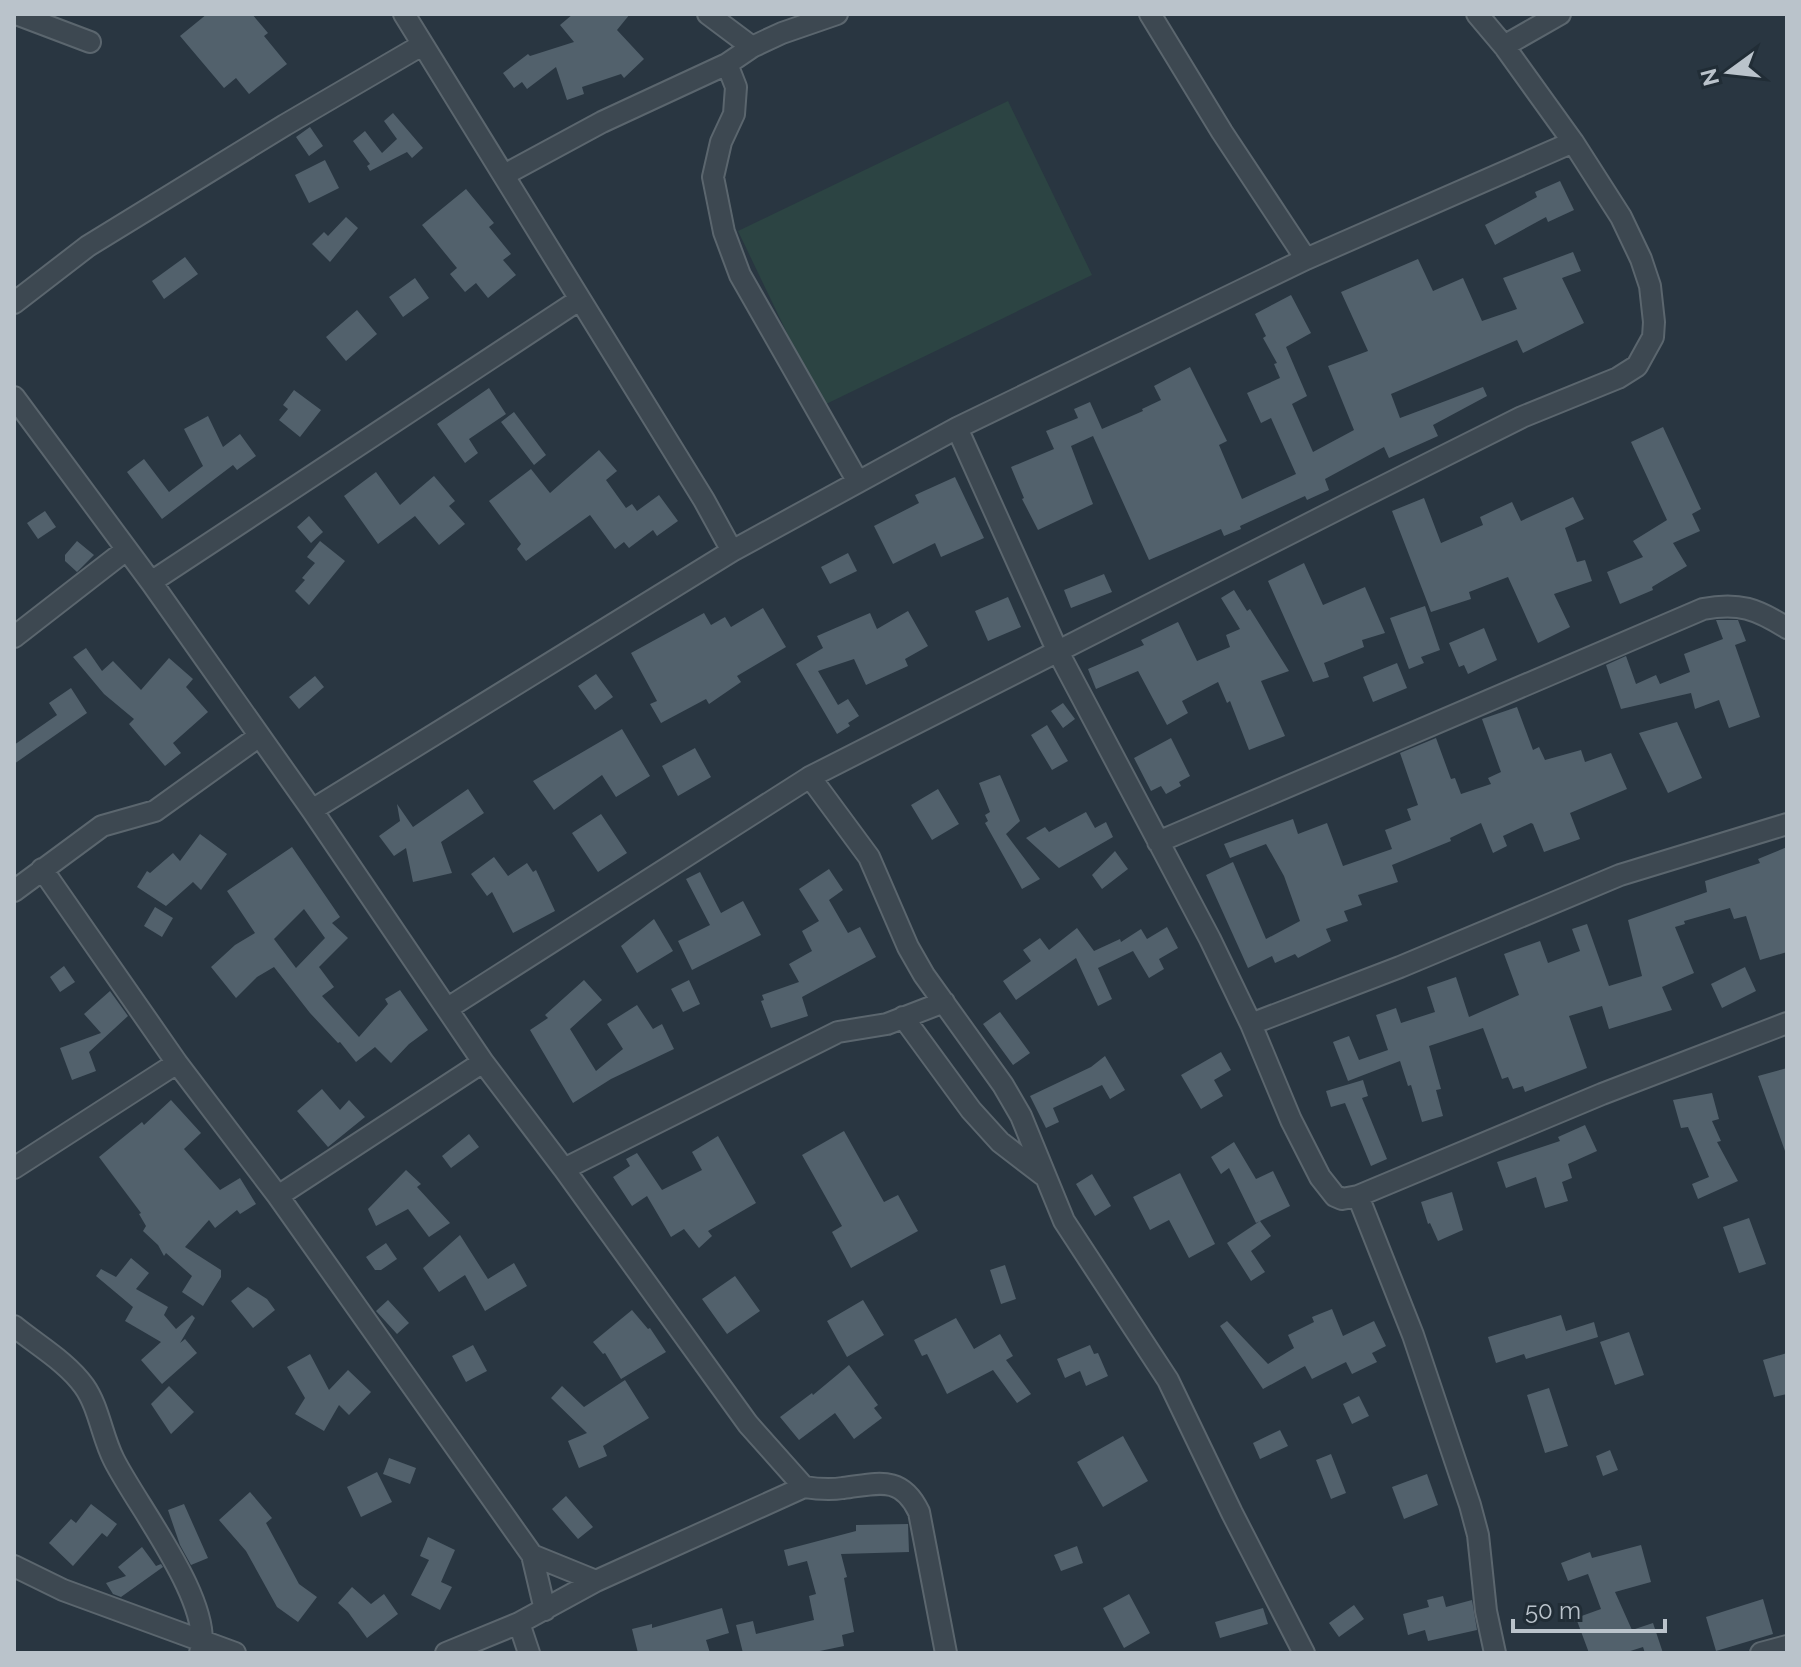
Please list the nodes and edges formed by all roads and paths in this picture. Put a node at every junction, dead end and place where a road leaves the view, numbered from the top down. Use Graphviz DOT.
graph roads {
  1 [pos="16,14"];
  2 [pos="404,14"];
  3 [pos="708,14"];
  4 [pos="837,14"];
  5 [pos="1150,14"];
  6 [pos="1477,14"];
  7 [pos="1560,14"];
  8 [pos="90,42"];
  9 [pos="422,45"];
  10 [pos="1504,46"];
  11 [pos="752,47"];
  12 [pos="727,64"];
  13 [pos="1573,142"];
  14 [pos="504,175"];
  15 [pos="1306,259"];
  16 [pos="579,300"];
  17 [pos="14,303"];
  18 [pos="14,397"];
  19 [pos="957,428"];
  20 [pos="858,482"];
  21 [pos="126,550"];
  22 [pos="732,551"];
  23 [pos="151,582"];
  24 [pos="1787,628"];
  25 [pos="14,637"];
  26 [pos="1057,650"];
  27 [pos="258,737"];
  28 [pos="810,777"];
  29 [pos="312,810"];
  30 [pos="1787,824"];
  31 [pos="1158,842"];
  32 [pos="42,869"];
  33 [pos="14,891"];
  34 [pos="944,1002"];
  35 [pos="448,1008"];
  36 [pos="903,1017"];
  37 [pos="1787,1023"];
  38 [pos="1251,1024"];
  39 [pos="483,1062"];
  40 [pos="177,1063"];
  41 [pos="14,1168"];
  42 [pos="564,1169"];
  43 [pos="1047,1177"];
  44 [pos="278,1196"];
  45 [pos="1358,1196"];
  46 [pos="14,1326"];
  47 [pos="804,1487"];
  48 [pos="532,1555"];
  49 [pos="14,1566"];
  50 [pos="596,1581"];
  51 [pos="545,1610"];
  52 [pos="519,1623"];
  53 [pos="1787,1646"];
  54 [pos="201,1648"];
  55 [pos="235,1653"];
  56 [pos="446,1653"];
  57 [pos="529,1653"];
  58 [pos="946,1653"];
  59 [pos="1304,1653"];
  60 [pos="1495,1653"];
  61 [pos="1761,1653"];
  1 -- 8 [label="street"];
  2 -- 9 [label="street"];
  3 -- 11 [label="street"];
  4 -- 11 [label="street"];
  5 -- 15 [label="street"];
  6 -- 10 [label="street"];
  7 -- 10 [label="street"];
  9 -- 14 [label="street"];
  9 -- 17 [label="street"];
  10 -- 13 [label="street"];
  11 -- 12 [label="street"];
  12 -- 14 [label="street"];
  12 -- 20 [label="street"];
  13 -- 15 [label="street"];
  13 -- 26 [label="street"];
  14 -- 16 [label="street"];
  15 -- 19 [label="street"];
  16 -- 22 [label="street"];
  16 -- 23 [label="street"];
  18 -- 21 [label="street"];
  19 -- 20 [label="street"];
  19 -- 26 [label="street"];
  20 -- 22 [label="street"];
  21 -- 23 [label="street"];
  21 -- 25 [label="street"];
  22 -- 29 [label="street"];
  23 -- 27 [label="street"];
  24 -- 31 [label="street"];
  26 -- 28 [label="street"];
  26 -- 31 [label="street"];
  27 -- 29 [label="street"];
  27 -- 32 [label="street"];
  28 -- 34 [label="street"];
  28 -- 35 [label="street"];
  29 -- 35 [label="street"];
  30 -- 38 [label="street"];
  31 -- 38 [label="street"];
  32 -- 33 [label="street"];
  32 -- 40 [label="street"];
  34 -- 36 [label="street"];
  34 -- 43 [label="street"];
  35 -- 39 [label="street"];
  36 -- 42 [label="street"];
  36 -- 43 [label="street"];
  37 -- 45 [label="street"];
  38 -- 45 [label="street"];
  39 -- 42 [label="street"];
  39 -- 44 [label="street"];
  40 -- 41 [label="street"];
  40 -- 44 [label="street"];
  42 -- 47 [label="street"];
  43 -- 59 [label="street"];
  44 -- 48 [label="street"];
  45 -- 60 [label="street"];
  46 -- 54 [label="street"];
  47 -- 50 [label="street"];
  47 -- 58 [label="street"];
  48 -- 50 [label="street"];
  48 -- 51 [label="street"];
  49 -- 54 [label="street"];
  50 -- 51 [label="street"];
  51 -- 52 [label="street"];
  52 -- 56 [label="street"];
  52 -- 57 [label="street"];
  53 -- 61 [label="street"];
  54 -- 55 [label="street"];
}
